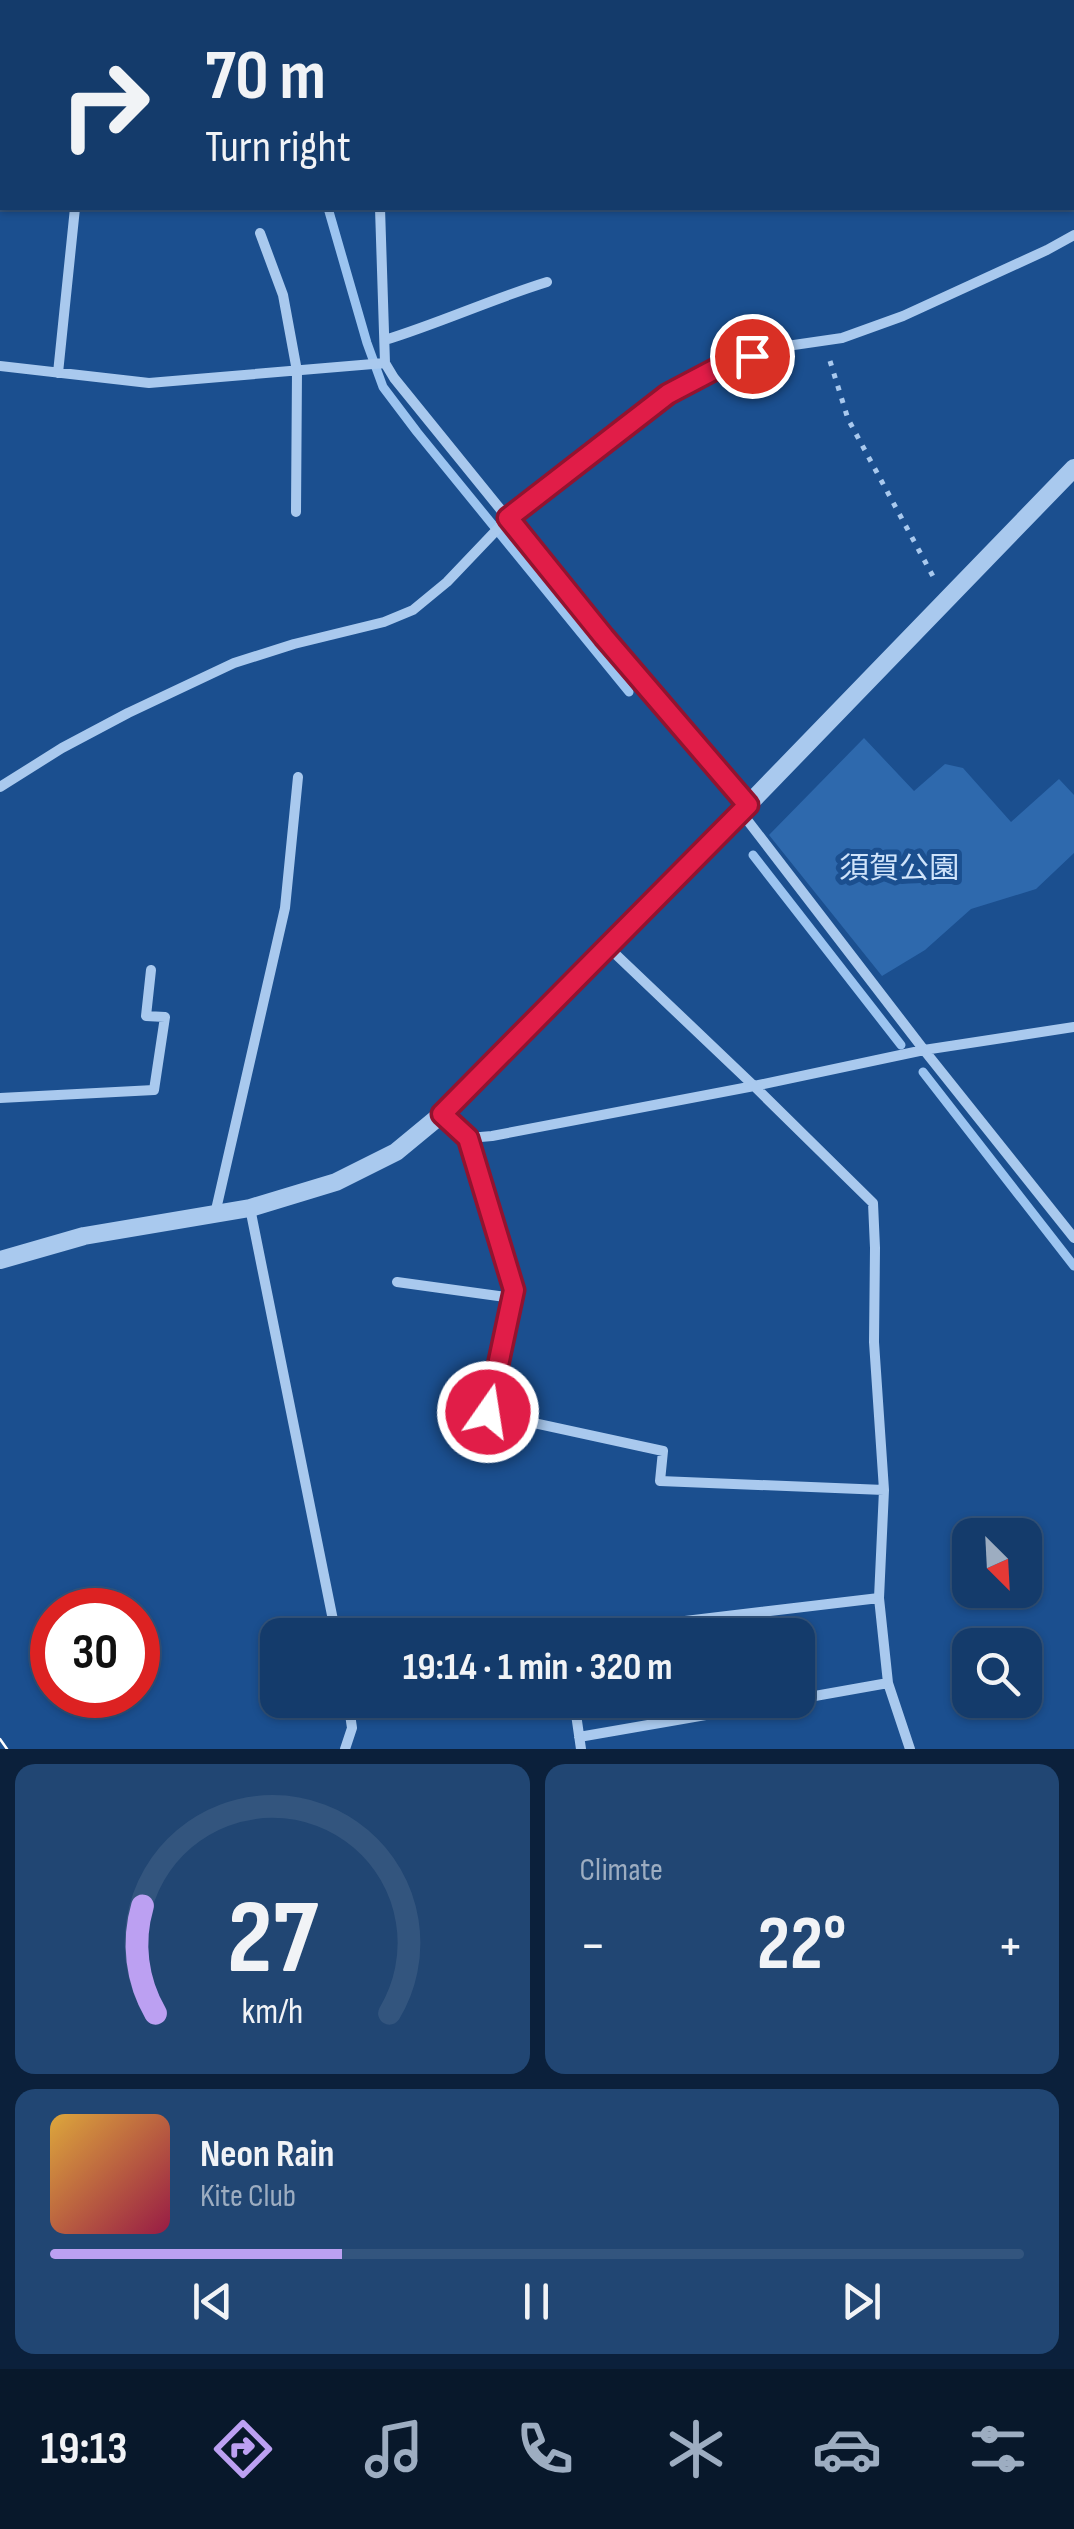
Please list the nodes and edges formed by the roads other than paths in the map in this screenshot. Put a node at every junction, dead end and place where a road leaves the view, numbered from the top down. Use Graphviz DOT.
graph roads {
  1 [pos="75,210"];
  2 [pos="380,210"];
  3 [pos="260,233"];
  4 [pos="1074,235"];
  5 [pos="547,282"];
  6 [pos="385,340"];
  7 [pos="383,363"];
  8 [pos="0,366"];
  9 [pos="298,371"];
  10 [pos="58,373"];
  11 [pos="1074,468"];
  12 [pos="296,512"];
  13 [pos="506,521"];
  14 [pos="298,776"];
  15 [pos="0,787"];
  16 [pos="744,808"];
  17 [pos="608,948"];
  18 [pos="151,970"];
  19 [pos="1074,1027"];
  20 [pos="924,1050"];
  21 [pos="754,1086"];
  22 [pos="0,1098"];
  23 [pos="442,1114"];
  24 [pos="468,1138"];
  25 [pos="250,1208"];
  26 [pos="215,1214"];
  27 [pos="1074,1238"];
  28 [pos="0,1260"];
  29 [pos="397,1282"];
  30 [pos="513,1298"];
  31 [pos="884,1490"];
  32 [pos="880,1598"];
  33 [pos="333,1618"];
  34 [pos="711,1618"];
  35 [pos="888,1684"];
  36 [pos="815,1697"];
  37 [pos="351,1718"];
  38 [pos="577,1718"];
  39 [pos="705,1718"];
  40 [pos="580,1743"];
  41 [pos="345,1749"];
  42 [pos="910,1749"];
  1 -- 10 [label="street"];
  2 -- 6 [label="street"];
  3 -- 9 [label="street"];
  4 -- 13 [label="street"];
  5 -- 6 [label="street"];
  6 -- 7 [label="street"];
  7 -- 9 [label="street"];
  7 -- 13 [label="street"];
  8 -- 10 [label="street"];
  9 -- 10 [label="street"];
  9 -- 12 [label="street"];
  11 -- 16 [label="street"];
  13 -- 15 [label="street"];
  13 -- 16 [label="street"];
  14 -- 26 [label="street"];
  16 -- 17 [label="street"];
  16 -- 20 [label="street"];
  17 -- 21 [label="street"];
  17 -- 23 [label="street"];
  18 -- 22 [label="street"];
  19 -- 20 [label="street"];
  20 -- 21 [label="street"];
  20 -- 27 [label="street"];
  21 -- 24 [label="street"];
  21 -- 31 [label="street"];
  23 -- 24 [label="street"];
  23 -- 25 [label="street"];
  24 -- 30 [label="street"];
  25 -- 26 [label="street"];
  25 -- 33 [label="street"];
  26 -- 28 [label="street"];
  29 -- 30 [label="street"];
  30 -- 31 [label="street"];
  31 -- 32 [label="street"];
  32 -- 34 [label="street"];
  32 -- 35 [label="street"];
  35 -- 36 [label="street"];
  35 -- 42 [label="street"];
  37 -- 41 [label="street"];
  38 -- 40 [label="street"];
  39 -- 40 [label="street"];
}
